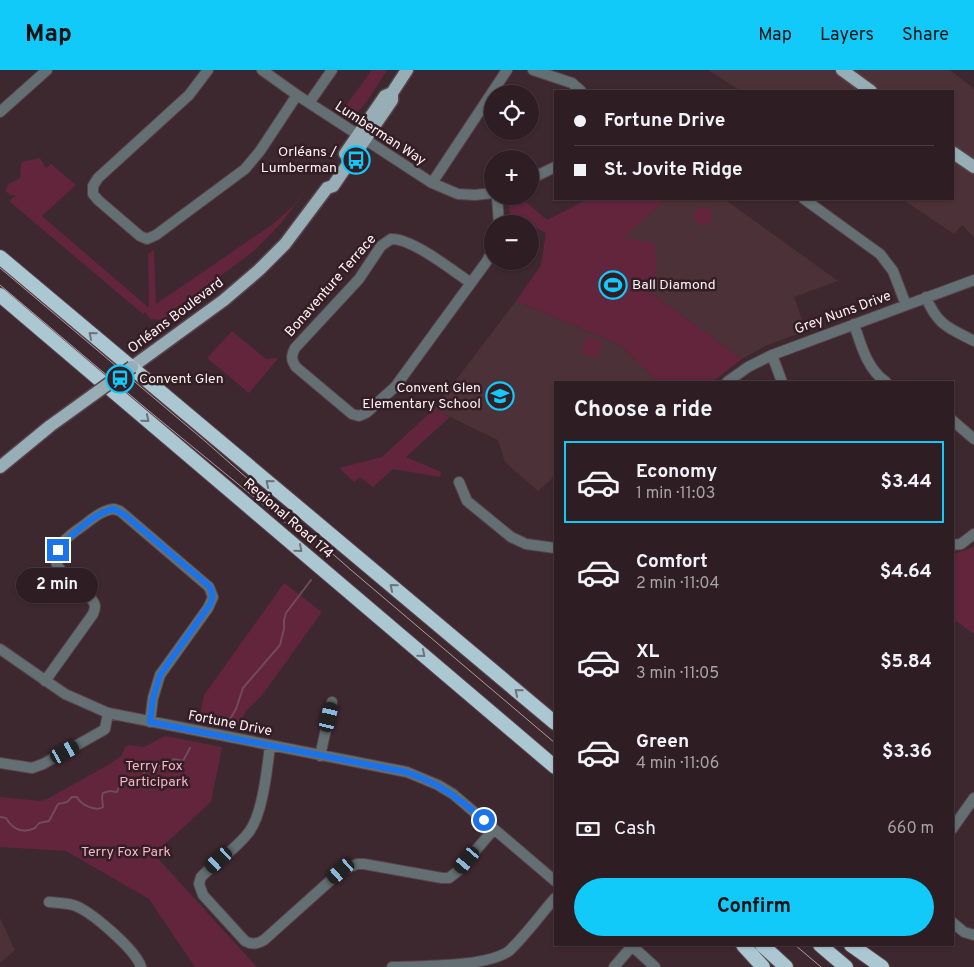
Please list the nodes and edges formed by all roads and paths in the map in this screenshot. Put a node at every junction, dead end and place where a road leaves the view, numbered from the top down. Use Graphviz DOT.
graph roads {
  1 [pos="47,70"];
  2 [pos="208,70"];
  3 [pos="262,70"];
  4 [pos="332,70"];
  5 [pos="407,70"];
  6 [pos="507,70"];
  7 [pos="533,70"];
  8 [pos="842,70"];
  9 [pos="580,90"];
  10 [pos="870,90"];
  11 [pos="297,95"];
  12 [pos="309,103"];
  13 [pos="0,112"];
  14 [pos="362,137"];
  15 [pos="954,153"];
  16 [pos="974,167"];
  17 [pos="554,168"];
  18 [pos="539,175"];
  19 [pos="432,183"];
  20 [pos="484,194"];
  21 [pos="805,200"];
  22 [pos="0,257"];
  23 [pos="484,263"];
  24 [pos="974,280"];
  25 [pos="471,283"];
  26 [pos="0,296"];
  27 [pos="926,297"];
  28 [pos="906,305"];
  29 [pos="854,324"];
  30 [pos="974,341"];
  31 [pos="772,355"];
  32 [pos="728,381"];
  33 [pos="782,381"];
  34 [pos="885,381"];
  35 [pos="954,422"];
  36 [pos="974,439"];
  37 [pos="0,467"];
  38 [pos="459,482"];
  39 [pos="974,534"];
  40 [pos="954,544"];
  41 [pos="554,548"];
  42 [pos="0,649"];
  43 [pos="45,681"];
  44 [pos="332,702"];
  45 [pos="108,713"];
  46 [pos="150,722"];
  47 [pos="554,722"];
  48 [pos="270,746"];
  49 [pos="320,756"];
  50 [pos="0,764"];
  51 [pos="554,767"];
  52 [pos="974,798"];
  53 [pos="954,826"];
  54 [pos="494,829"];
  55 [pos="554,880"];
  56 [pos="554,899"];
  57 [pos="49,902"];
  58 [pos="954,924"];
  59 [pos="974,935"];
  60 [pos="631,946"];
  61 [pos="633,946"];
  62 [pos="744,946"];
  63 [pos="763,946"];
  64 [pos="821,946"];
  65 [pos="852,946"];
  66 [pos="141,967"];
  67 [pos="392,967"];
  68 [pos="614,967"];
  69 [pos="655,967"];
  70 [pos="763,967"];
  71 [pos="786,967"];
  72 [pos="846,967"];
  73 [pos="882,967"];
  1 -- 13 [label="street"];
  2 -- 11 [label="street"];
  3 -- 11 [label="street, Lumberman Way"];
  4 -- 12 [label="street"];
  5 -- 14 [label="main road, Orléans Boulevard"];
  6 -- 19 [label="street"];
  7 -- 9 [label="street"];
  8 -- 10 [label="main road"];
  11 -- 12 [label="street, Lumberman Way"];
  12 -- 14 [label="street, Lumberman Way"];
  14 -- 19 [label="street, Lumberman Way"];
  14 -- 37 [label="main road, Orléans Boulevard, bridge"];
  15 -- 16 [label="main road"];
  17 -- 18 [label="street"];
  19 -- 20 [label="street, Lumberman Way"];
  21 -- 28 [label="street"];
  47 -- 22 [label="highway, Regional Road 174, one-way"];
  23 -- 25 [label="street, Bonaventure Terrace"];
  24 -- 27 [label="street, Grey Nuns Drive"];
  25 -- 25 [label="street, Bonaventure Terrace"];
  26 -- 51 [label="highway, Regional Road 174, one-way"];
  27 -- 28 [label="street, Grey Nuns Drive"];
  27 -- 30 [label="street"];
  28 -- 29 [label="street, Grey Nuns Drive"];
  29 -- 31 [label="street, Grey Nuns Drive"];
  29 -- 34 [label="street"];
  31 -- 32 [label="street, Grey Nuns Drive"];
  31 -- 33 [label="street"];
  35 -- 36 [label="street"];
  38 -- 41 [label="street"];
  39 -- 40 [label="street"];
  42 -- 43 [label="street, Fortune Drive"];
  43 -- 45 [label="street, Fortune Drive"];
  43 -- 46 [label="street"];
  44 -- 49 [label="street"];
  45 -- 46 [label="street, Fortune Drive"];
  45 -- 50 [label="street"];
  46 -- 48 [label="street, Fortune Drive"];
  48 -- 49 [label="street, Fortune Drive"];
  48 -- 54 [label="street"];
  49 -- 54 [label="street, Fortune Drive"];
  52 -- 53 [label="street"];
  54 -- 55 [label="street, Fortune Drive"];
  56 -- 67 [label="street"];
  57 -- 66 [label="street"];
  58 -- 59 [label="street"];
  60 -- 68 [label="street"];
  61 -- 69 [label="street"];
  62 -- 70 [label="highway"];
  63 -- 71 [label="highway"];
  64 -- 72 [label="highway"];
  65 -- 73 [label="highway"];
}
